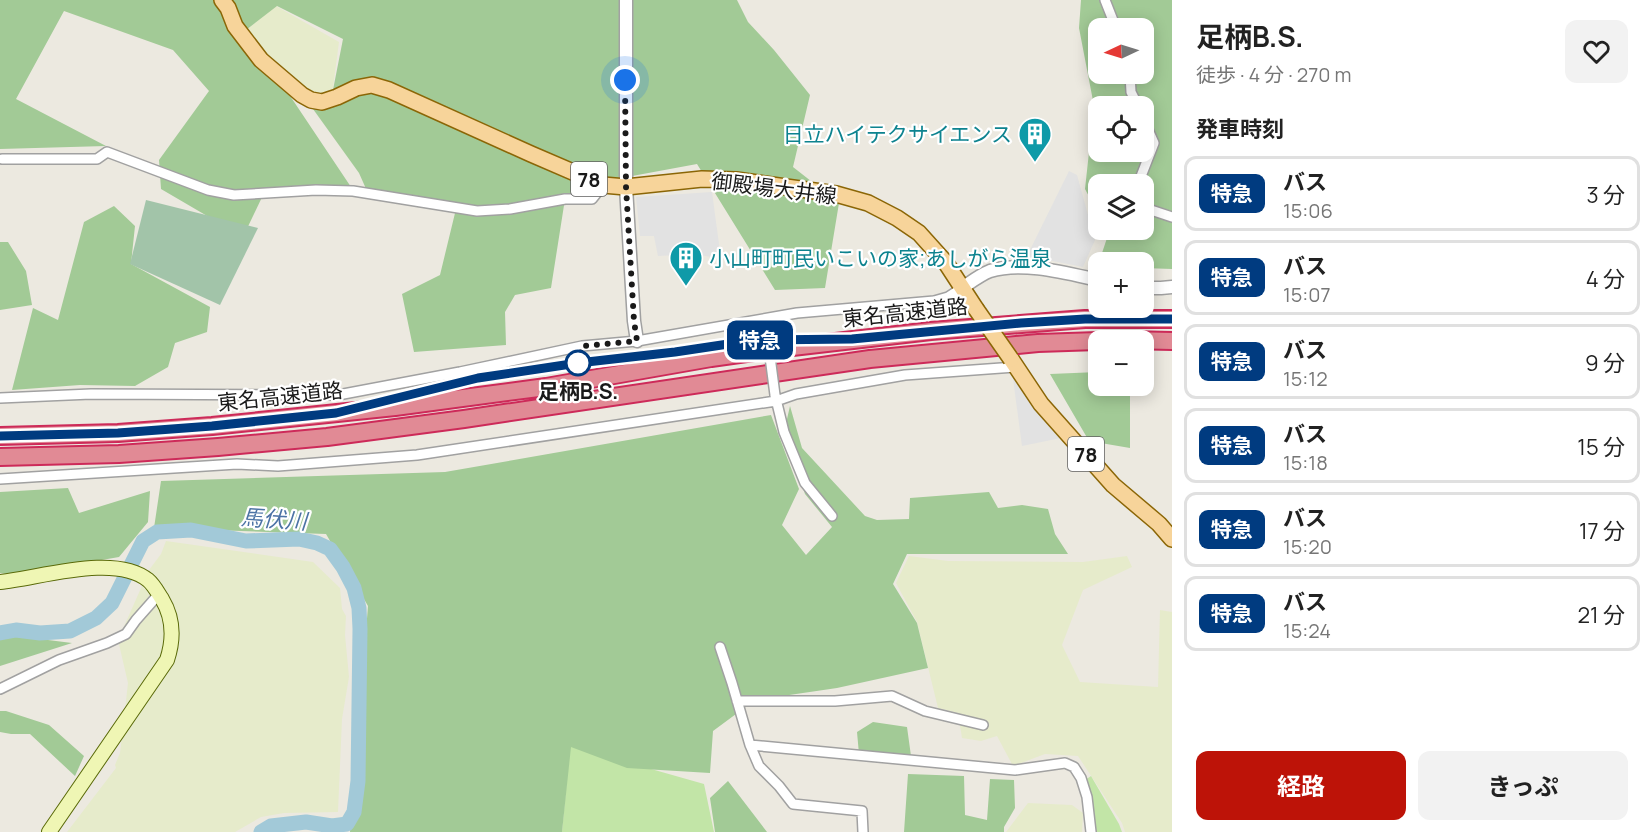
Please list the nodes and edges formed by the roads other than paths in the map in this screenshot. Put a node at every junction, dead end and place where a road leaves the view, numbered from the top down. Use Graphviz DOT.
graph roads {
  1 [pos="222,0"];
  2 [pos="626,0"];
  3 [pos="1105,0"];
  4 [pos="1112,18"];
  5 [pos="2,159"];
  6 [pos="603,185"];
  7 [pos="626,187"];
  8 [pos="1154,211"];
  9 [pos="1172,217"];
  10 [pos="1088,278"];
  11 [pos="1172,287"];
  12 [pos="962,288"];
  13 [pos="1154,288"];
  14 [pos="1172,319"];
  15 [pos="765,322"];
  16 [pos="1154,340"];
  17 [pos="1172,340"];
  18 [pos="637,341"];
  19 [pos="1088,342"];
  20 [pos="1013,363"];
  21 [pos="0,398"];
  22 [pos="776,398"];
  23 [pos="0,436"];
  24 [pos="0,457"];
  25 [pos="0,479"];
  26 [pos="832,516"];
  27 [pos="1166,524"];
  28 [pos="1172,539"];
  29 [pos="0,582"];
  30 [pos="159,594"];
  31 [pos="720,647"];
  32 [pos="0,689"];
  33 [pos="737,701"];
  34 [pos="983,725"];
  35 [pos="750,745"];
  36 [pos="49,832"];
  37 [pos="863,832"];
  38 [pos="1091,832"];
  1 -- 6 [label="main road, 御殿場大井線 / 78"];
  2 -- 7 [label="street"];
  3 -- 4 [label="street"];
  5 -- 6 [label="street"];
  6 -- 7 [label="main road, 御殿場大井線 / 78"];
  7 -- 12 [label="main road, 御殿場大井線 / 78"];
  7 -- 18 [label="street"];
  8 -- 9 [label="street"];
  10 -- 12 [label="street"];
  11 -- 13 [label="street"];
  12 -- 15 [label="street"];
  12 -- 20 [label="main road, 御殿場大井線 / 78, bridge"];
  14 -- 23 [label="highway, 東名高速道路"];
  15 -- 18 [label="street"];
  15 -- 22 [label="street, bridge"];
  16 -- 17 [label="highway"];
  18 -- 21 [label="street"];
  19 -- 24 [label="highway, 東名高速道路"];
  20 -- 22 [label="street"];
  20 -- 27 [label="main road, 御殿場大井線 / 78"];
  22 -- 25 [label="street"];
  22 -- 26 [label="street"];
  27 -- 28 [label="main road, 御殿場大井線 / 78"];
  29 -- 30 [label="main road"];
  30 -- 32 [label="street"];
  30 -- 36 [label="main road"];
  31 -- 33 [label="street"];
  33 -- 34 [label="street"];
  33 -- 35 [label="street"];
  35 -- 37 [label="street"];
  35 -- 38 [label="street"];
}
